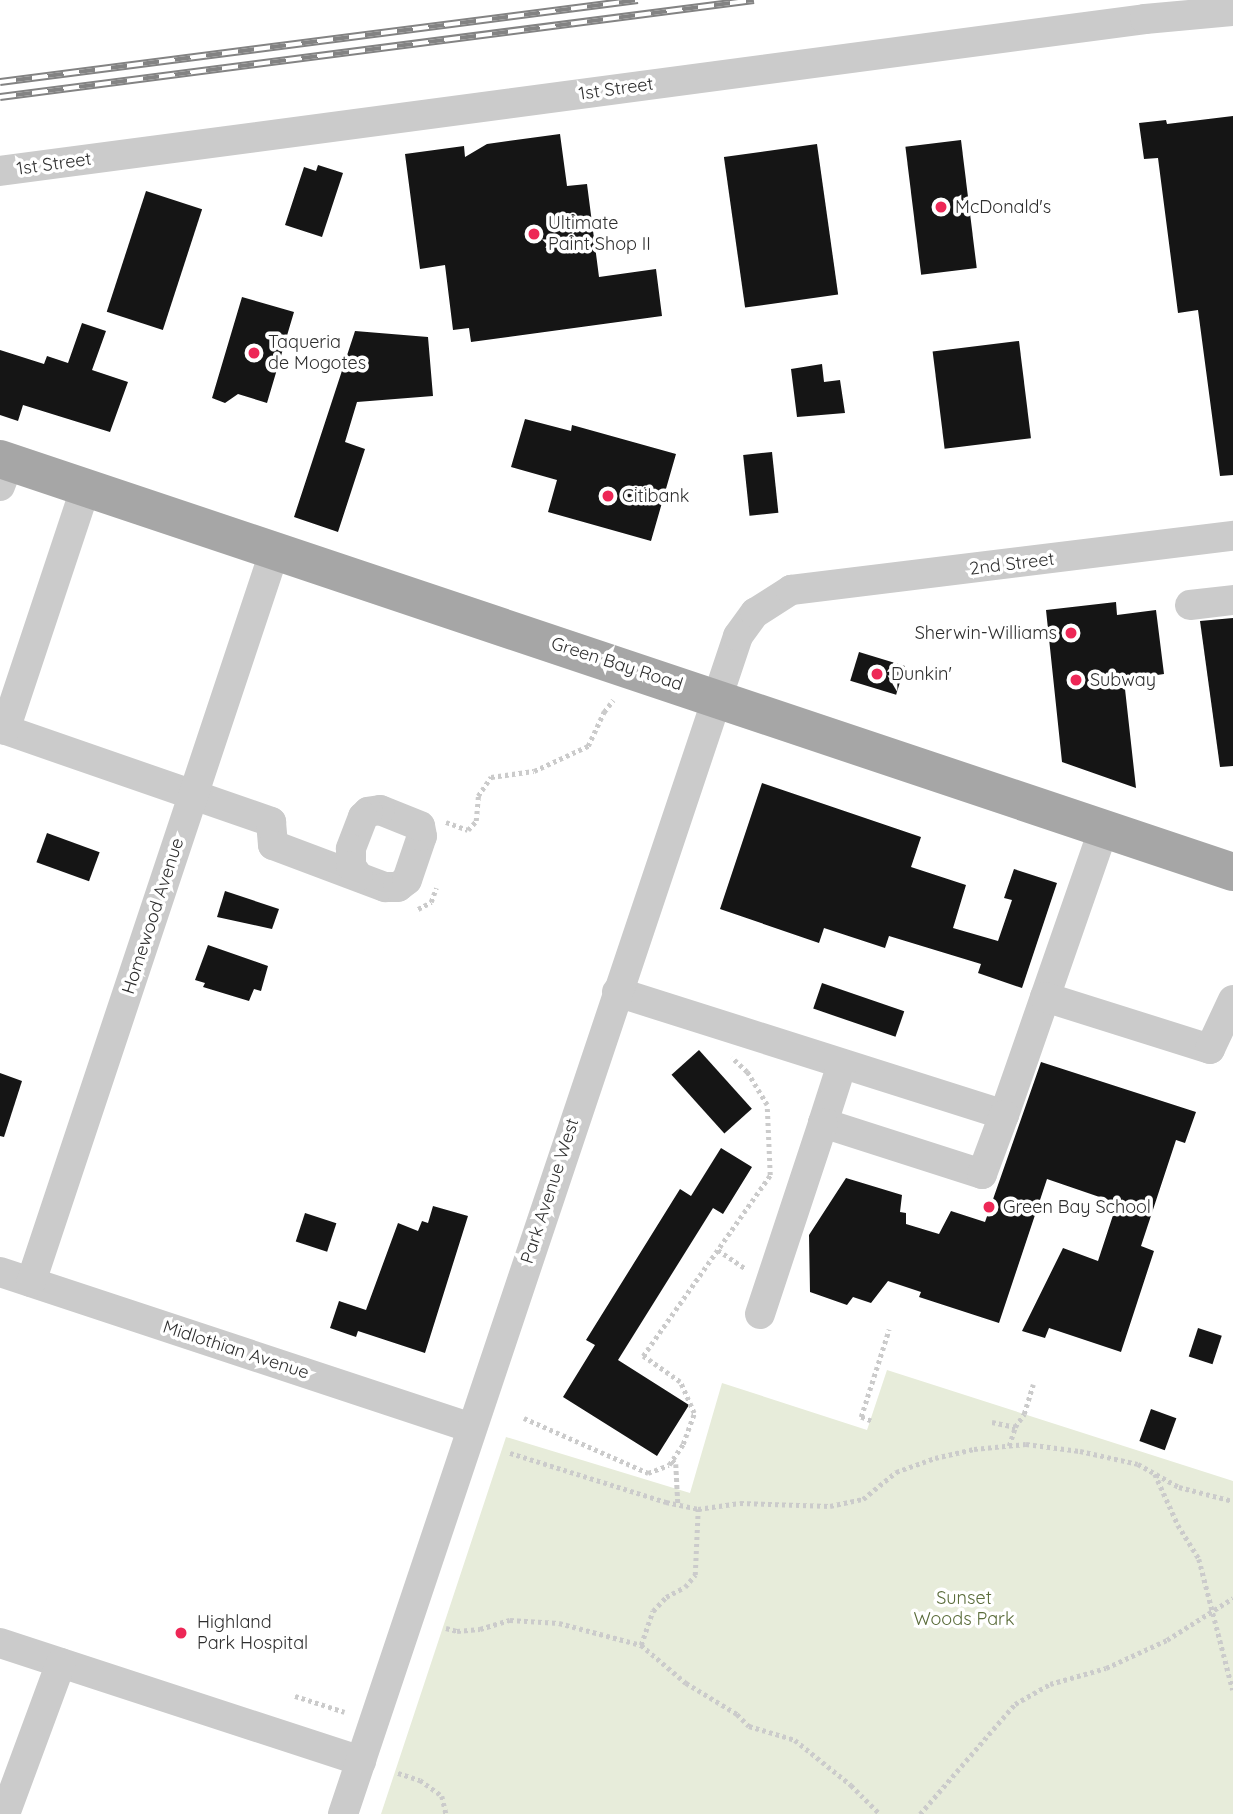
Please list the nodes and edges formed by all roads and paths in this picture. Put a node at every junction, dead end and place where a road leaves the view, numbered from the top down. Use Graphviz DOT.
graph roads {
  1 [pos="1233,11"];
  2 [pos="0,171"];
  3 [pos="3,469"];
  4 [pos="86,487"];
  5 [pos="1233,536"];
  6 [pos="275,551"];
  7 [pos="791,590"];
  8 [pos="1233,600"];
  9 [pos="1190,605"];
  10 [pos="715,697"];
  11 [pos="613,699"];
  12 [pos="2,729"];
  13 [pos="194,793"];
  14 [pos="1104,828"];
  15 [pos="438,831"];
  16 [pos="1233,872"];
  17 [pos="358,876"];
  18 [pos="440,876"];
  19 [pos="411,907"];
  20 [pos="617,992"];
  21 [pos="1045,997"];
  22 [pos="1233,1000"];
  23 [pos="729,1056"];
  24 [pos="842,1063"];
  25 [pos="1004,1115"];
  26 [pos="823,1123"];
  27 [pos="0,1272"];
  28 [pos="31,1282"];
  29 [pos="760,1314"];
  30 [pos="889,1329"];
  31 [pos="1032,1384"];
  32 [pos="524,1418"];
  33 [pos="871,1421"];
  34 [pos="992,1422"];
  35 [pos="1015,1427"];
  36 [pos="471,1428"];
  37 [pos="1009,1446"];
  38 [pos="510,1452"];
  39 [pos="672,1460"];
  40 [pos="1154,1473"];
  41 [pos="1233,1501"];
  42 [pos="678,1504"];
  43 [pos="698,1509"];
  44 [pos="1233,1598"];
  45 [pos="1214,1610"];
  46 [pos="446,1628"];
  47 [pos="0,1643"];
  48 [pos="641,1646"];
  49 [pos="61,1663"];
  50 [pos="1233,1690"];
  51 [pos="295,1696"];
  52 [pos="345,1712"];
  53 [pos="13,1760"];
  54 [pos="361,1761"];
  55 [pos="398,1773"];
  56 [pos="5,1814"];
  57 [pos="343,1814"];
  58 [pos="446,1814"];
  59 [pos="880,1814"];
  60 [pos="920,1814"];
  1 -- 2 [label="street, 1st Street"];
  3 -- 4 [label="main road, Green Bay Road"];
  4 -- 6 [label="main road, Green Bay Road"];
  4 -- 12 [label="street"];
  5 -- 7 [label="street, 2nd Street"];
  6 -- 10 [label="main road, Green Bay Road"];
  6 -- 13 [label="street, Homewood Avenue"];
  7 -- 10 [label="street, Park Avenue West"];
  8 -- 9 [label="street"];
  10 -- 14 [label="main road, Green Bay Road"];
  10 -- 20 [label="street, Park Avenue West"];
  11 -- 15 [label="path"];
  12 -- 13 [label="street"];
  13 -- 17 [label="street"];
  13 -- 28 [label="street, Homewood Avenue"];
  14 -- 16 [label="main road, Green Bay Road"];
  14 -- 21 [label="street"];
  18 -- 19 [label="path"];
  20 -- 24 [label="street"];
  20 -- 36 [label="street, Park Avenue West"];
  21 -- 22 [label="street"];
  21 -- 25 [label="street"];
  23 -- 39 [label="path"];
  24 -- 25 [label="street"];
  24 -- 26 [label="street"];
  25 -- 26 [label="street"];
  26 -- 29 [label="street"];
  27 -- 28 [label="street, Midlothian Avenue"];
  28 -- 36 [label="street, Midlothian Avenue"];
  30 -- 33 [label="path"];
  31 -- 35 [label="path"];
  32 -- 39 [label="path"];
  34 -- 35 [label="path"];
  35 -- 37 [label="path"];
  36 -- 54 [label="street, Park Avenue West"];
  37 -- 40 [label="path"];
  37 -- 43 [label="path"];
  38 -- 42 [label="path"];
  39 -- 42 [label="path"];
  40 -- 41 [label="path"];
  40 -- 45 [label="path"];
  42 -- 43 [label="path"];
  43 -- 48 [label="path"];
  44 -- 45 [label="path"];
  45 -- 50 [label="path"];
  45 -- 60 [label="path"];
  46 -- 48 [label="path"];
  47 -- 49 [label="street"];
  48 -- 59 [label="path"];
  49 -- 53 [label="street"];
  49 -- 54 [label="street"];
  51 -- 52 [label="path"];
  53 -- 56 [label="street"];
  54 -- 57 [label="street, Park Avenue West"];
  55 -- 58 [label="path"];
}
